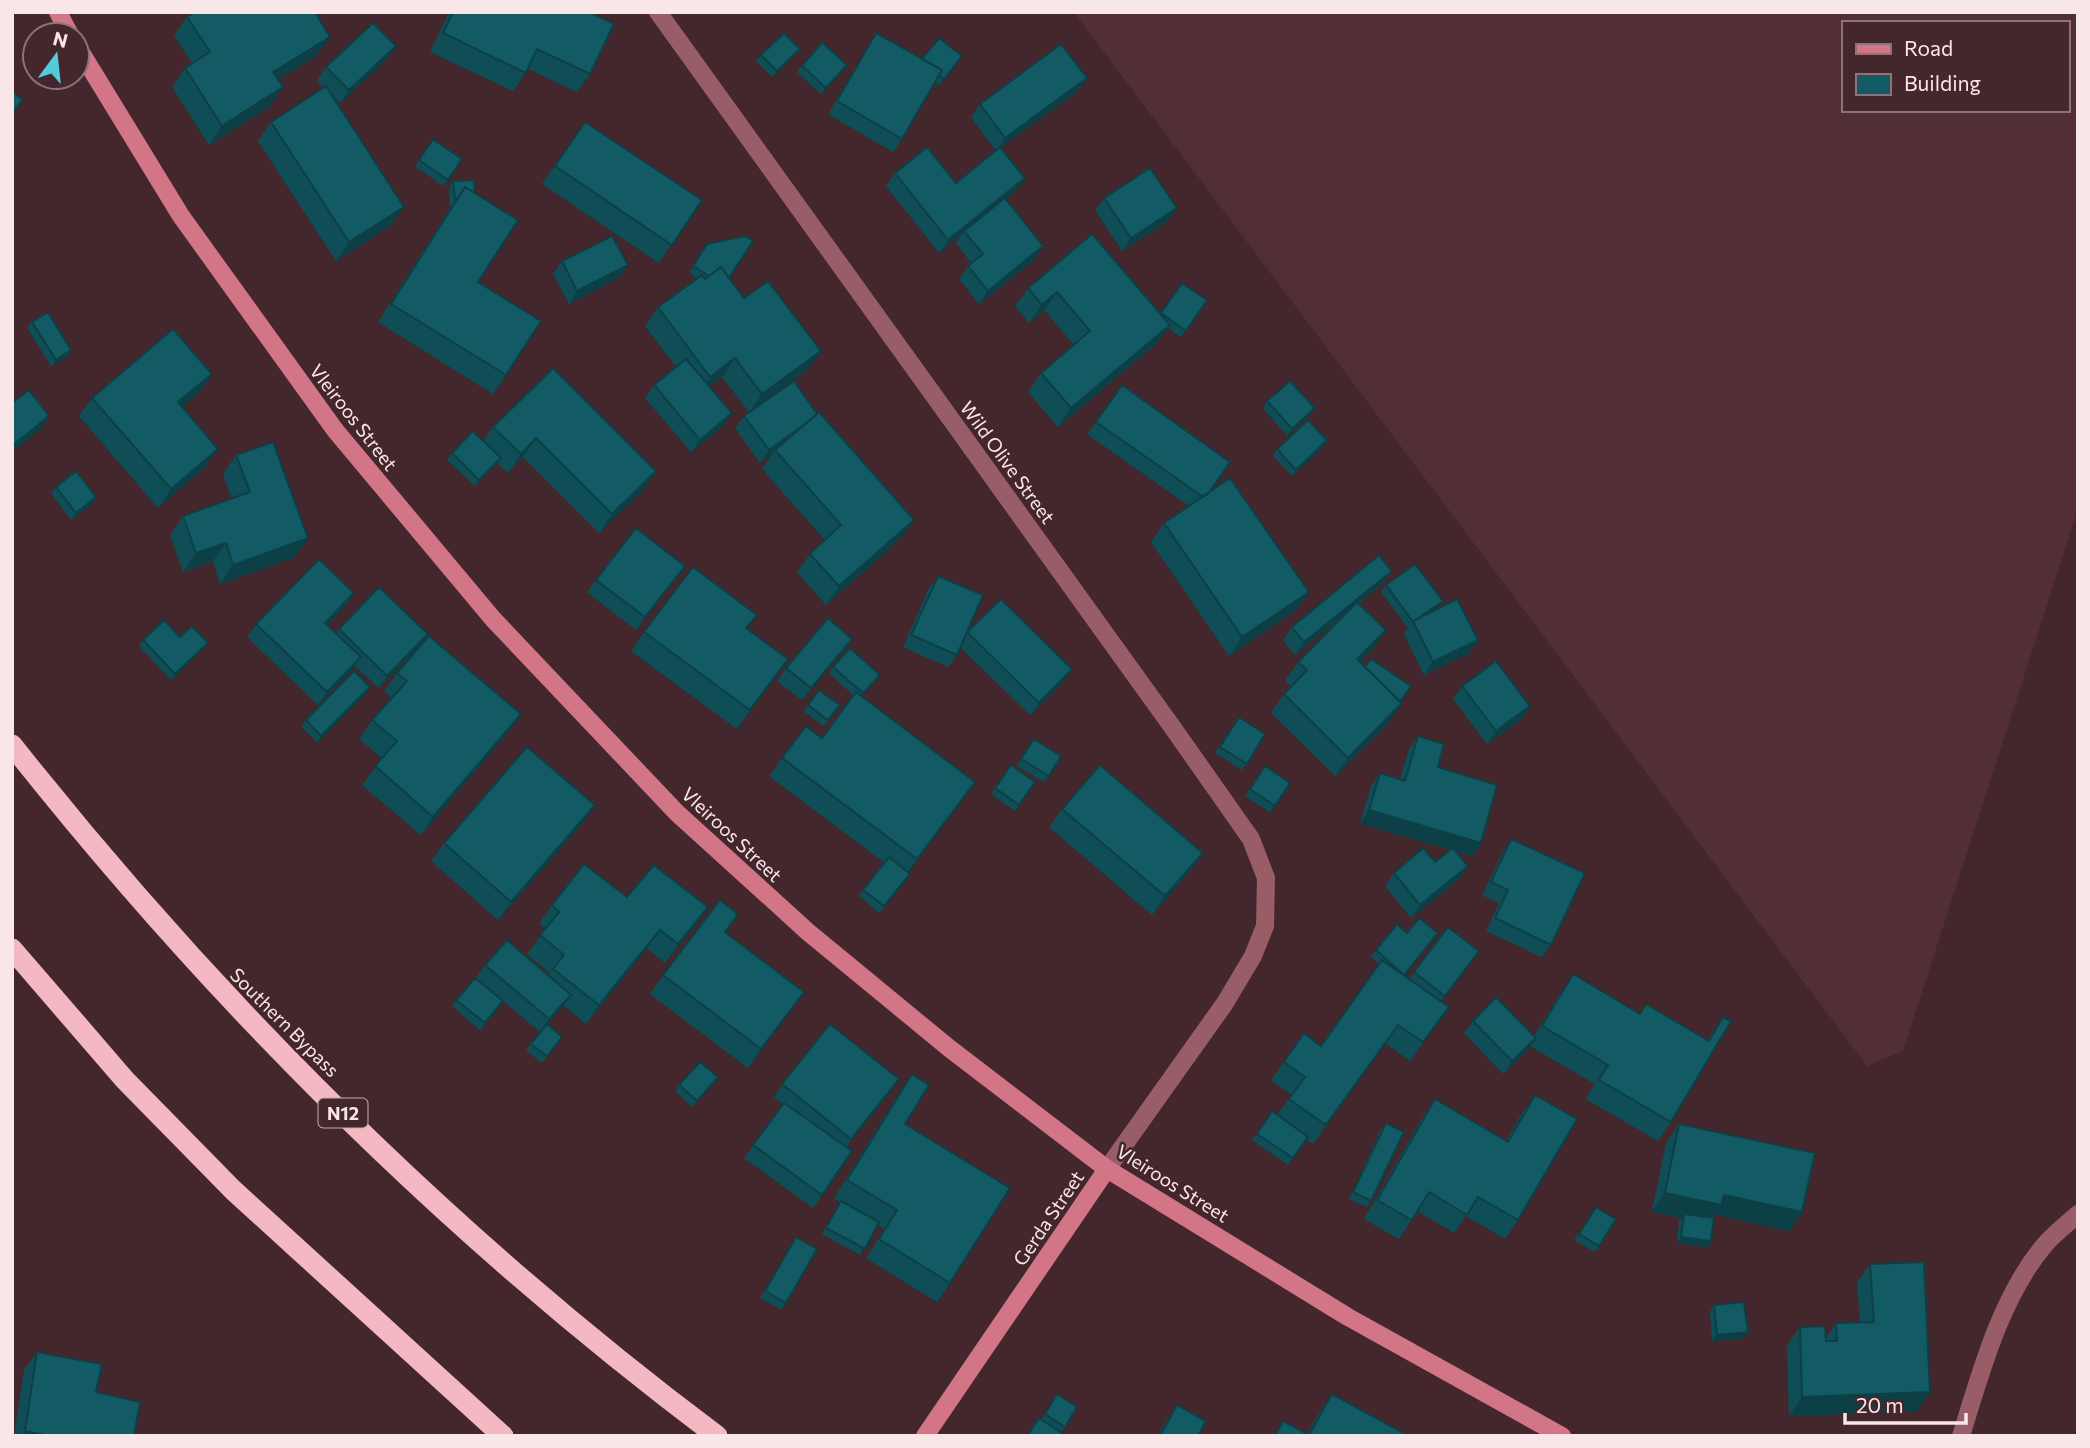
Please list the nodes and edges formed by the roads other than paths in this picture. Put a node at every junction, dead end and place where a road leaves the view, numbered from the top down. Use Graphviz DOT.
graph roads {
  1 [pos="659,12"];
  2 [pos="91,69"];
  3 [pos="12,745"];
  4 [pos="12,949"];
  5 [pos="1253,956"];
  6 [pos="1107,1169"];
  7 [pos="2078,1214"];
  8 [pos="926,1434"];
  9 [pos="503,1436"];
  10 [pos="717,1436"];
  11 [pos="1562,1436"];
  12 [pos="1961,1436"];
  1 -- 5 [label="street, Wild Olive Street"];
  2 -- 6 [label="street, Vleiroos Street"];
  3 -- 10 [label="highway, Southern Bypass / N12"];
  4 -- 9 [label="highway"];
  5 -- 6 [label="street, Gerda Street"];
  6 -- 8 [label="street, Gerda Street"];
  6 -- 11 [label="street, Vleiroos Street"];
  7 -- 12 [label="street"];
}
